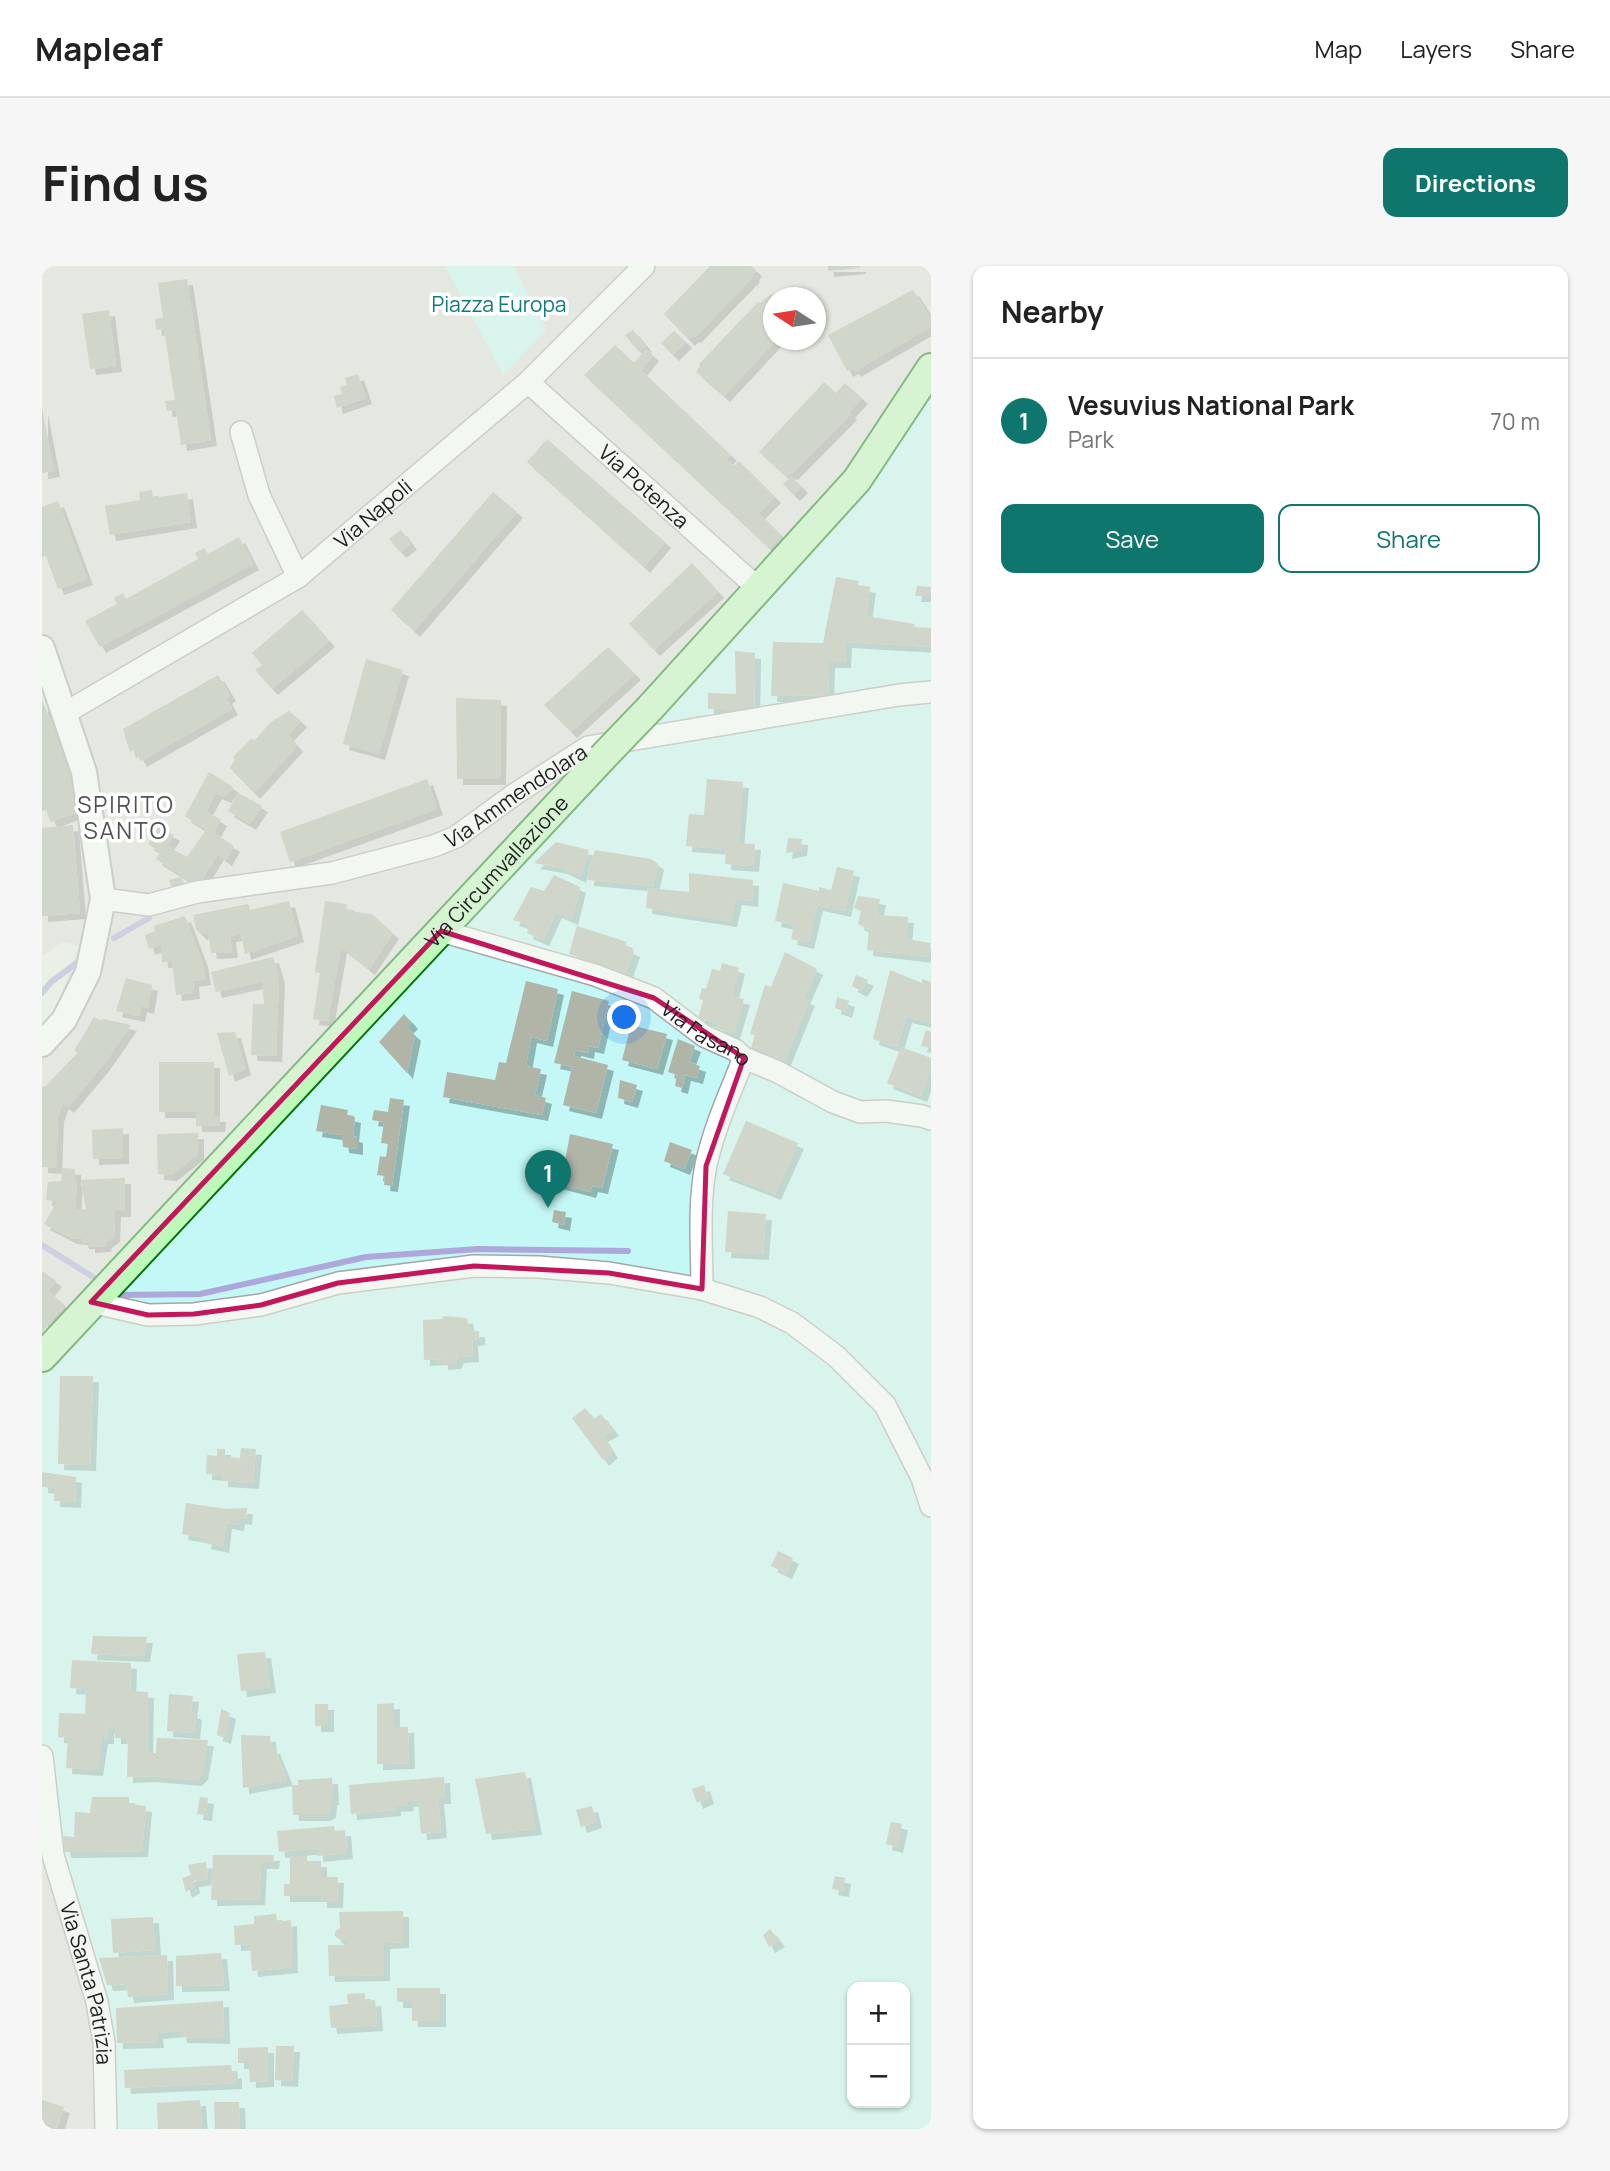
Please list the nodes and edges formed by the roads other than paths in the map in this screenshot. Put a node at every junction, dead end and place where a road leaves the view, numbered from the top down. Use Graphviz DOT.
graph roads {
  1 [pos="644,266"];
  2 [pos="931,368"];
  3 [pos="528,382"];
  4 [pos="241,432"];
  5 [pos="298,577"];
  6 [pos="760,590"];
  7 [pos="42,648"];
  8 [pos="931,692"];
  9 [pos="65,713"];
  10 [pos="103,899"];
  11 [pos="441,930"];
  12 [pos="42,1044"];
  13 [pos="744,1058"];
  14 [pos="931,1119"];
  15 [pos="702,1289"];
  16 [pos="91,1302"];
  17 [pos="42,1357"];
  18 [pos="931,1506"];
  19 [pos="42,1756"];
  20 [pos="106,2129"];
  1 -- 3 [label="street, Via Napoli"];
  2 -- 6 [label="main road, Via Circumvallazione"];
  3 -- 5 [label="street, Via Napoli"];
  3 -- 6 [label="street, Via Potenza"];
  4 -- 5 [label="street"];
  5 -- 9 [label="street, Via Napoli"];
  6 -- 11 [label="main road, Via Circumvallazione, bridge"];
  7 -- 9 [label="street"];
  8 -- 10 [label="street, Via Ammendolara"];
  9 -- 10 [label="street"];
  10 -- 12 [label="street"];
  11 -- 13 [label="street, Via Fasano"];
  11 -- 16 [label="main road, Via Circumvallazione"];
  13 -- 14 [label="street, Via Fasano"];
  13 -- 15 [label="street"];
  15 -- 16 [label="street"];
  15 -- 18 [label="street"];
  16 -- 17 [label="main road, Via Circumvallazione"];
  19 -- 20 [label="street, Via Santa Patrizia"];
}
